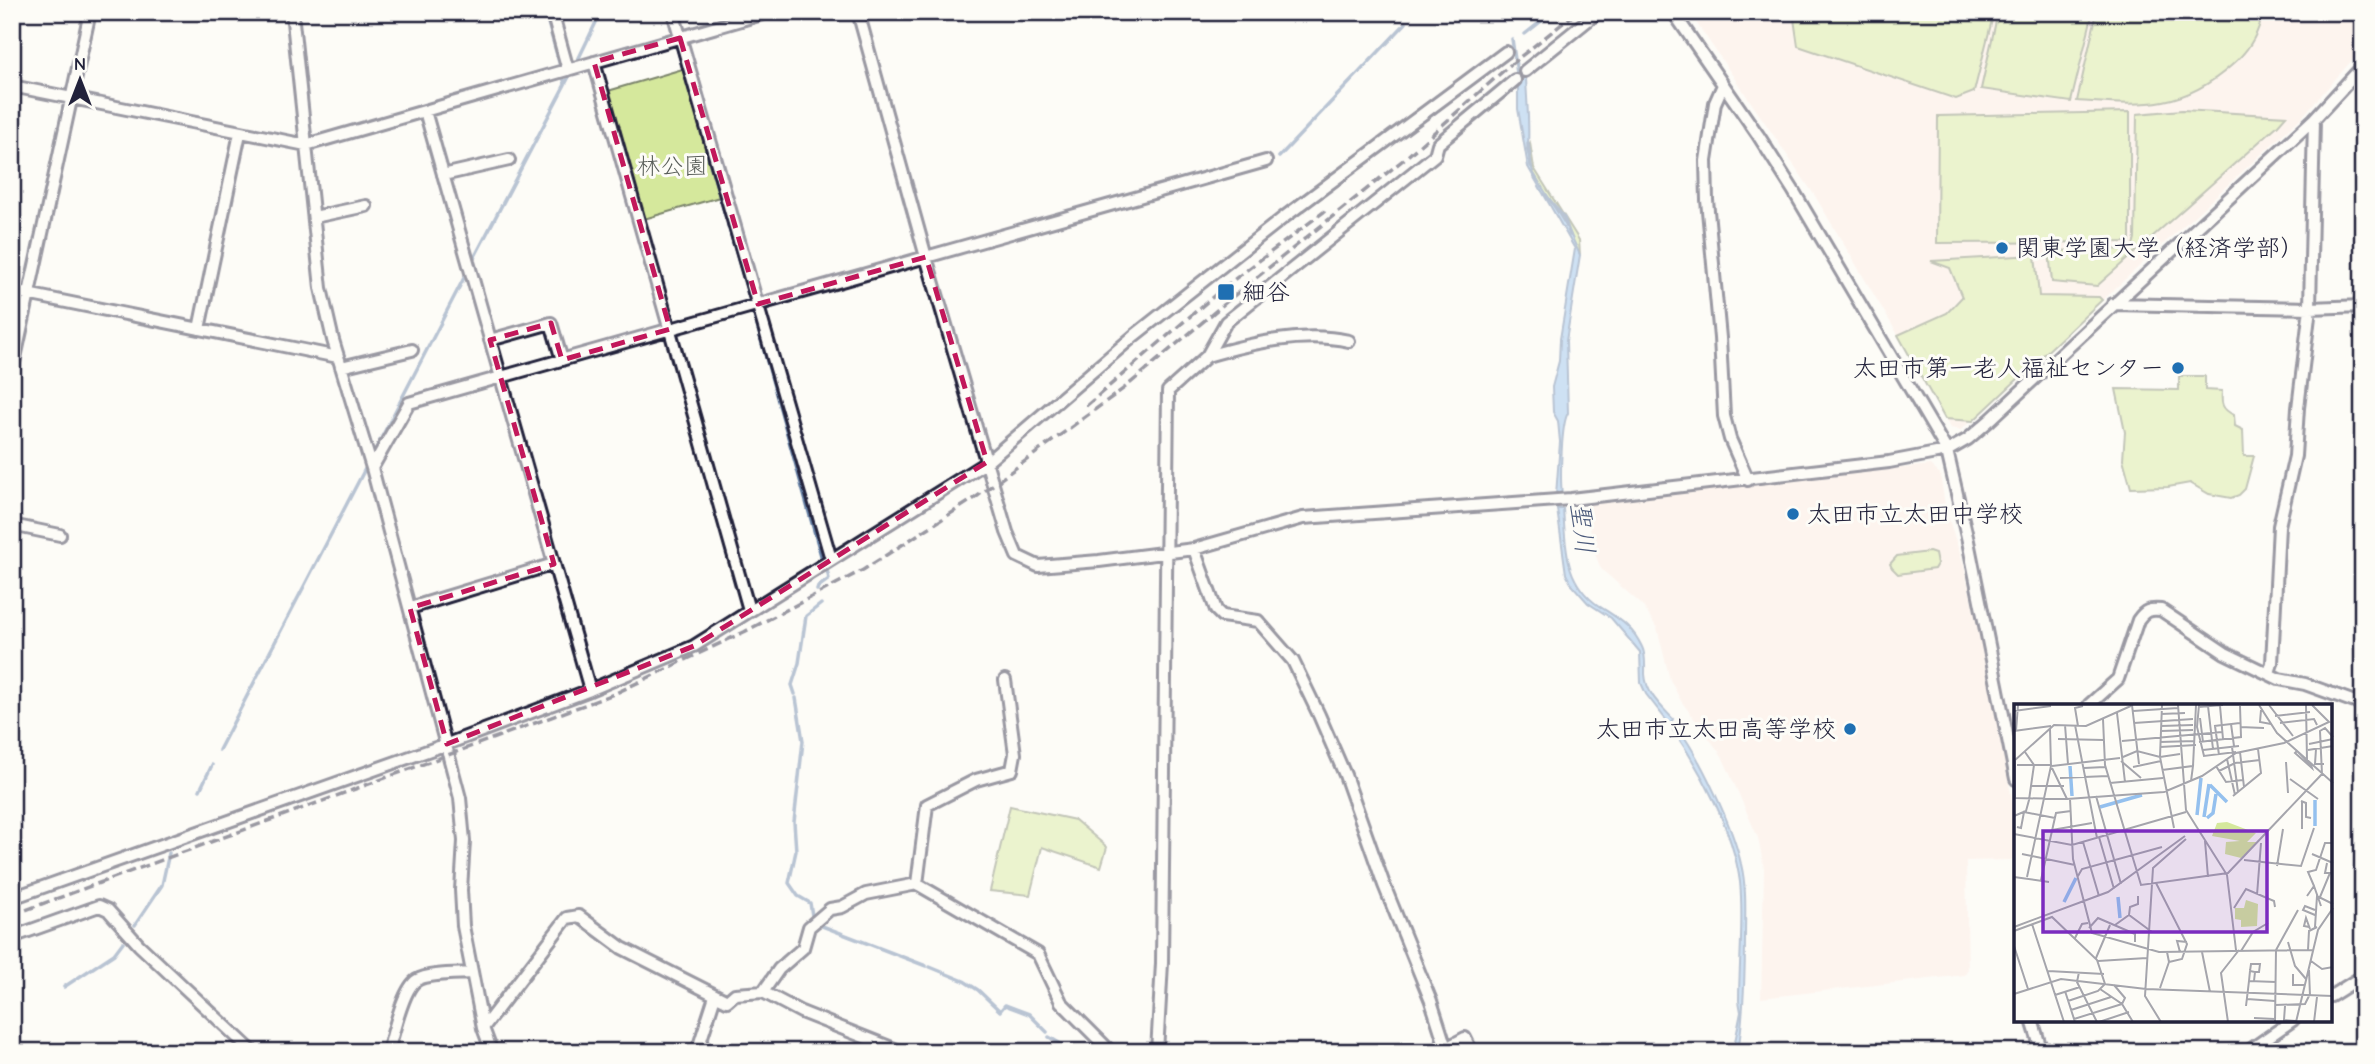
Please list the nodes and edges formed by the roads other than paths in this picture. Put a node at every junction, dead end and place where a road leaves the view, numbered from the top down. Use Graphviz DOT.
graph roads {
  1 [pos="90,12"];
  2 [pos="292,12"];
  3 [pos="552,12"];
  4 [pos="673,12"];
  5 [pos="769,12"];
  6 [pos="858,12"];
  7 [pos="1598,12"];
  8 [pos="1673,12"];
  9 [pos="680,38"];
  10 [pos="1506,52"];
  11 [pos="594,62"];
  12 [pos="2363,66"];
  13 [pos="568,70"];
  14 [pos="1525,71"];
  15 [pos="2358,78"];
  16 [pos="1515,80"];
  17 [pos="1723,85"];
  18 [pos="12,86"];
  19 [pos="70,98"];
  20 [pos="425,111"];
  21 [pos="2314,119"];
  22 [pos="240,133"];
  23 [pos="306,145"];
  24 [pos="509,160"];
  25 [pos="1266,161"];
  26 [pos="443,175"];
  27 [pos="366,206"];
  28 [pos="314,217"];
  29 [pos="926,257"];
  30 [pos="12,291"];
  31 [pos="29,294"];
  32 [pos="758,304"];
  33 [pos="2113,304"];
  34 [pos="2363,306"];
  35 [pos="2310,308"];
  36 [pos="199,329"];
  37 [pos="670,329"];
  38 [pos="490,340"];
  39 [pos="1349,341"];
  40 [pos="412,350"];
  41 [pos="1207,356"];
  42 [pos="562,360"];
  43 [pos="340,362"];
  44 [pos="12,372"];
  45 [pos="500,378"];
  46 [pos="1947,451"];
  47 [pos="987,462"];
  48 [pos="372,468"];
  49 [pos="1748,480"];
  50 [pos="12,525"];
  51 [pos="60,535"];
  52 [pos="1194,549"];
  53 [pos="1165,552"];
  54 [pos="831,559"];
  55 [pos="554,564"];
  56 [pos="410,608"];
  57 [pos="749,610"];
  58 [pos="2269,673"];
  59 [pos="1004,680"];
  60 [pos="590,690"];
  61 [pos="2090,704"];
  62 [pos="2363,705"];
  63 [pos="447,744"];
  64 [pos="2014,769"];
  65 [pos="917,884"];
  66 [pos="12,898"];
  67 [pos="12,937"];
  68 [pos="472,973"];
  69 [pos="2363,976"];
  70 [pos="762,992"];
  71 [pos="2333,995"];
  72 [pos="715,996"];
  73 [pos="2033,1022"];
  74 [pos="2290,1022"];
  75 [pos="483,1028"];
  76 [pos="253,1052"];
  77 [pos="388,1052"];
  78 [pos="492,1052"];
  79 [pos="697,1052"];
  80 [pos="902,1052"];
  81 [pos="1111,1052"];
  82 [pos="1157,1052"];
  83 [pos="1472,1052"];
  84 [pos="2042,1052"];
  85 [pos="2247,1052"];
  1 -- 19 [label="street"];
  2 -- 23 [label="street"];
  3 -- 13 [label="street"];
  4 -- 9 [label="street"];
  5 -- 9 [label="street"];
  6 -- 29 [label="street"];
  7 -- 14 [label="street"];
  8 -- 17 [label="street"];
  9 -- 11 [label="street"];
  9 -- 32 [label="street"];
  10 -- 47 [label="street"];
  11 -- 13 [label="street"];
  11 -- 37 [label="street"];
  12 -- 15 [label="street"];
  13 -- 20 [label="street"];
  15 -- 21 [label="street"];
  16 -- 41 [label="street"];
  17 -- 46 [label="street"];
  17 -- 49 [label="street"];
  18 -- 19 [label="street"];
  19 -- 22 [label="street"];
  19 -- 31 [label="street"];
  20 -- 23 [label="street"];
  20 -- 26 [label="street"];
  21 -- 33 [label="street"];
  21 -- 35 [label="street"];
  22 -- 23 [label="street"];
  22 -- 36 [label="street"];
  23 -- 28 [label="street"];
  24 -- 26 [label="street"];
  25 -- 29 [label="street"];
  26 -- 38 [label="street"];
  27 -- 28 [label="street"];
  28 -- 43 [label="street"];
  29 -- 32 [label="street"];
  29 -- 47 [label="street"];
  30 -- 31 [label="street"];
  31 -- 36 [label="street"];
  31 -- 44 [label="street"];
  32 -- 37 [label="street"];
  32 -- 54 [label="street"];
  33 -- 35 [label="street"];
  33 -- 46 [label="street"];
  34 -- 35 [label="street"];
  35 -- 58 [label="street"];
  36 -- 43 [label="street"];
  37 -- 42 [label="street"];
  37 -- 57 [label="street"];
  38 -- 42 [label="street"];
  38 -- 45 [label="street"];
  39 -- 41 [label="street"];
  40 -- 43 [label="street"];
  41 -- 53 [label="street"];
  42 -- 45 [label="street"];
  43 -- 48 [label="street"];
  45 -- 48 [label="street"];
  45 -- 55 [label="street"];
  46 -- 49 [label="street"];
  46 -- 64 [label="street"];
  47 -- 53 [label="street"];
  47 -- 54 [label="street"];
  48 -- 56 [label="street"];
  49 -- 52 [label="street"];
  50 -- 51 [label="street"];
  52 -- 53 [label="street"];
  52 -- 83 [label="street"];
  53 -- 82 [label="street"];
  54 -- 57 [label="street"];
  55 -- 56 [label="street"];
  55 -- 60 [label="street"];
  56 -- 63 [label="street"];
  57 -- 60 [label="street"];
  58 -- 61 [label="street"];
  58 -- 62 [label="street"];
  59 -- 65 [label="street"];
  60 -- 63 [label="street"];
  63 -- 66 [label="street"];
  63 -- 68 [label="street"];
  65 -- 70 [label="street"];
  65 -- 81 [label="street"];
  67 -- 76 [label="street"];
  68 -- 75 [label="street"];
  68 -- 77 [label="street"];
  69 -- 71 [label="street"];
  70 -- 72 [label="street"];
  70 -- 80 [label="street"];
  72 -- 75 [label="street"];
  72 -- 79 [label="street"];
  73 -- 84 [label="street"];
  74 -- 85 [label="street"];
  75 -- 78 [label="street"];
}
